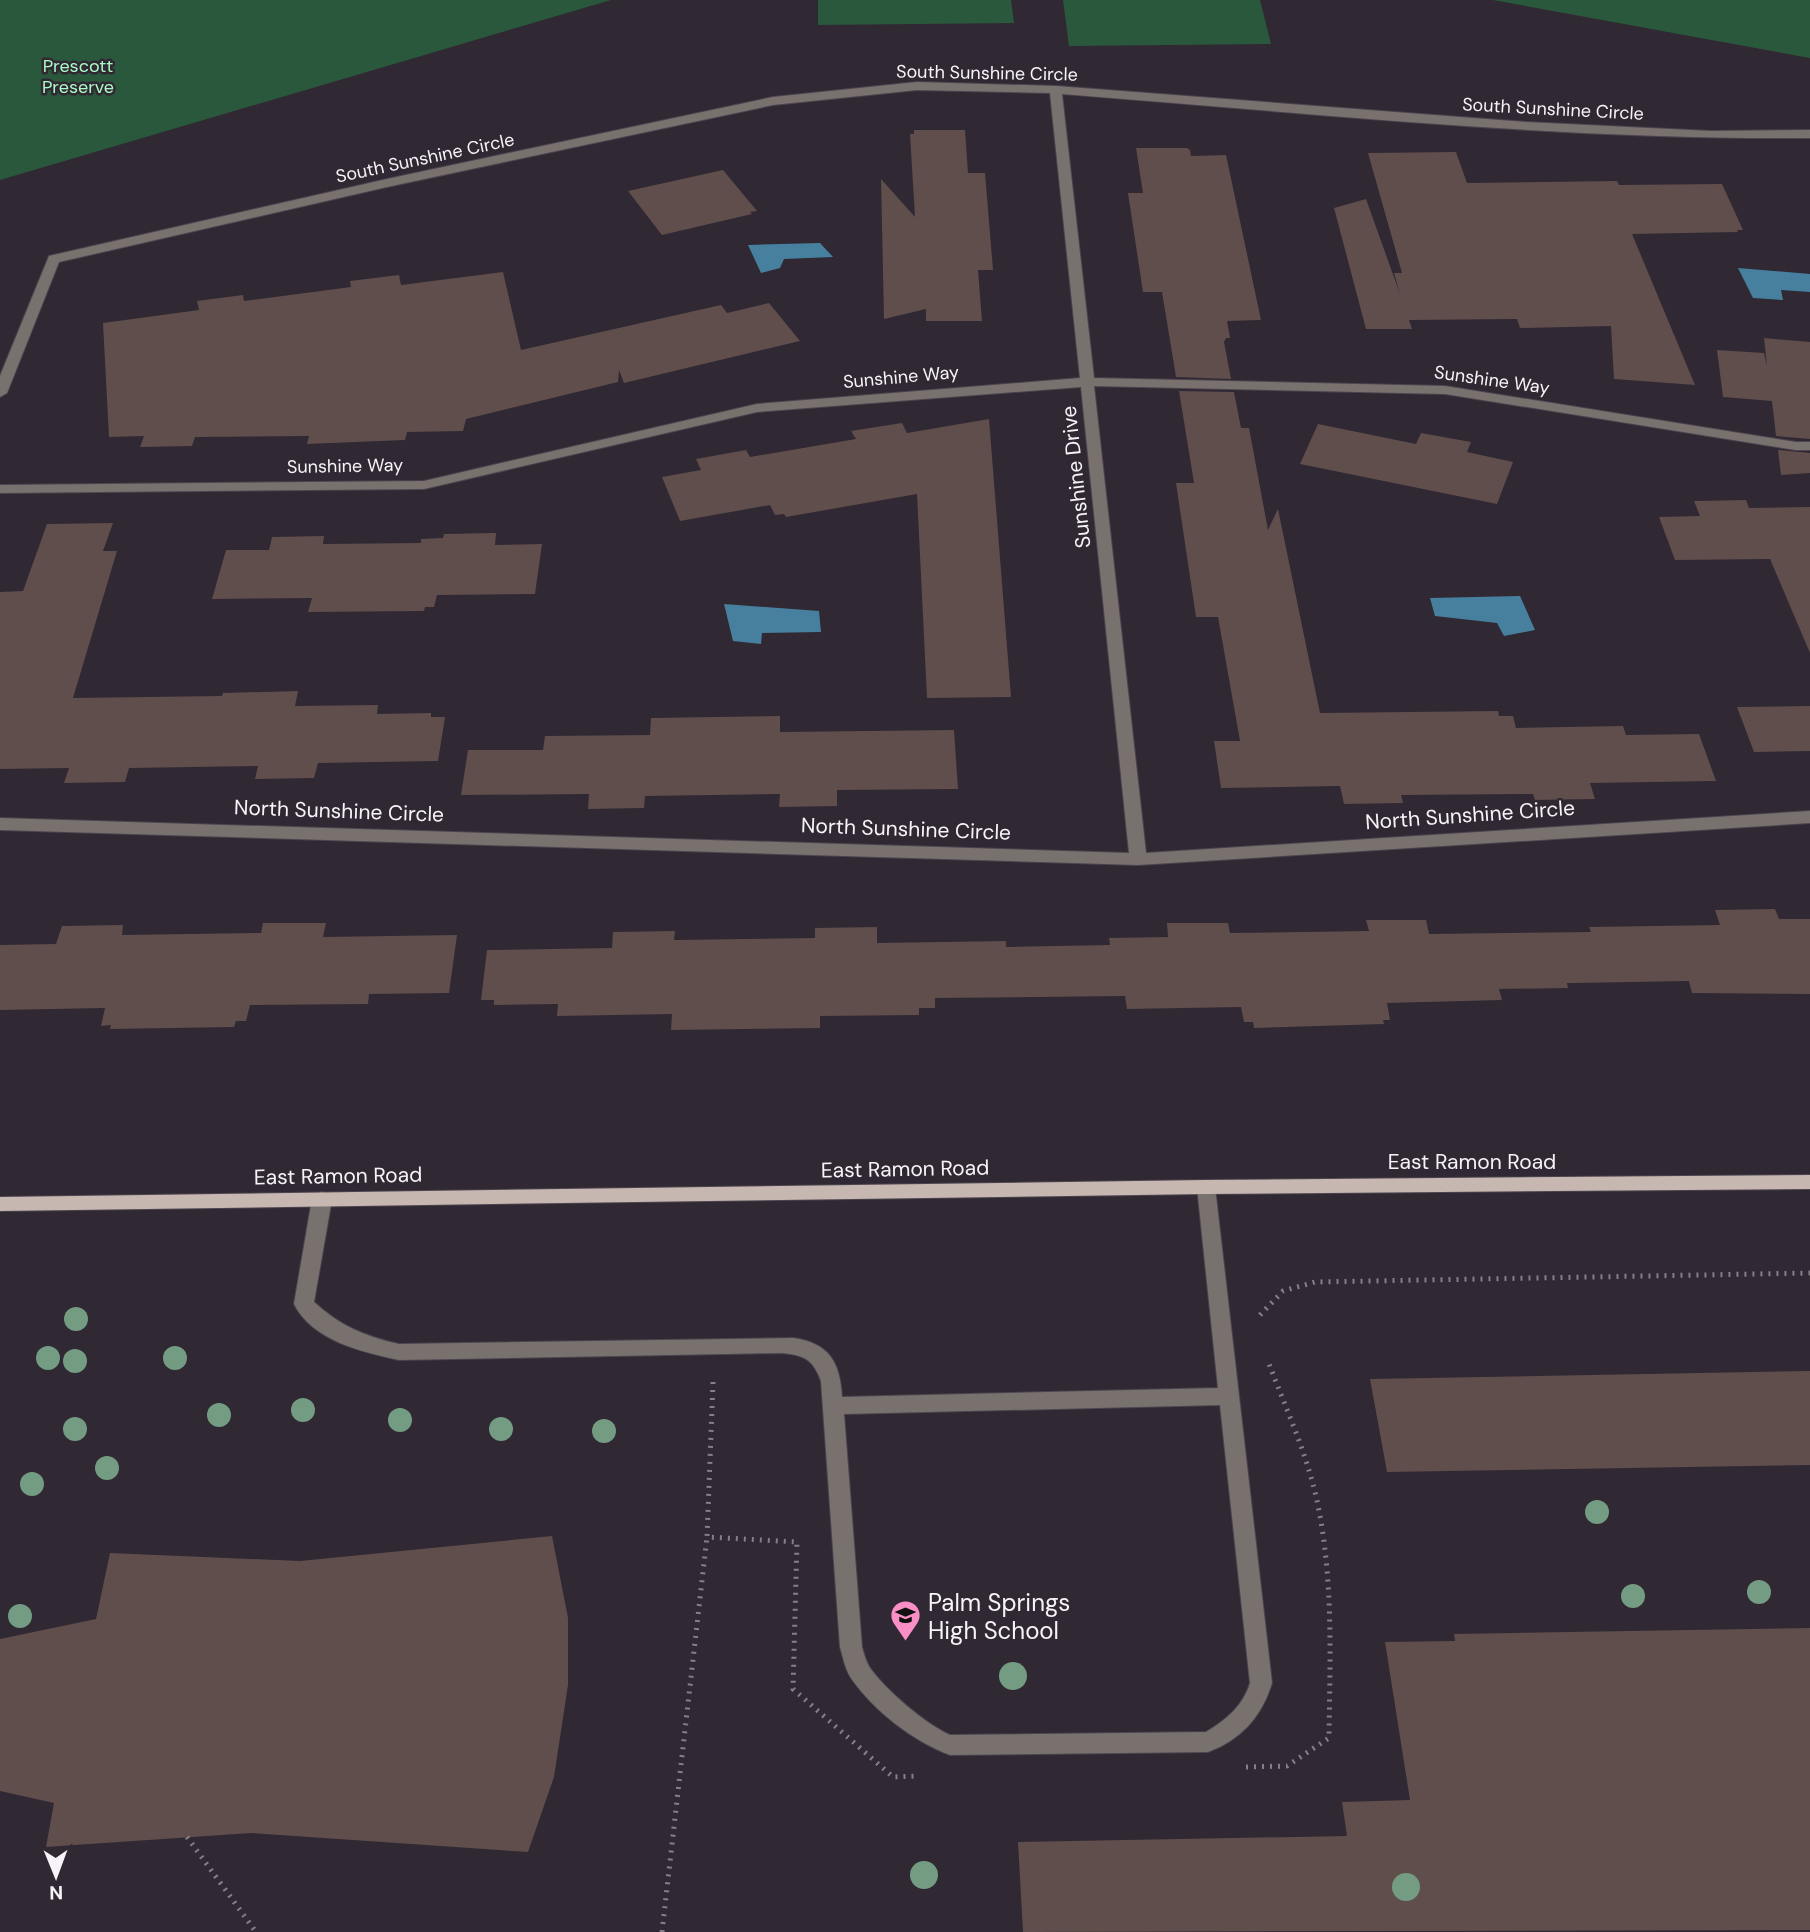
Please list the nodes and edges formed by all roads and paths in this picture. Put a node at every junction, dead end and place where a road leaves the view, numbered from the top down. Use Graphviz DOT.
graph roads {
  1 [pos="1056,90"];
  2 [pos="1810,134"];
  3 [pos="1087,382"];
  4 [pos="0,393"];
  5 [pos="1810,446"];
  6 [pos="0,489"];
  7 [pos="1810,817"];
  8 [pos="0,824"];
  9 [pos="1138,859"];
  10 [pos="1810,1182"];
  11 [pos="1206,1187"];
  12 [pos="322,1199"];
  13 [pos="0,1204"];
  14 [pos="1810,1273"];
  15 [pos="1258,1318"];
  16 [pos="715,1346"];
  17 [pos="1266,1356"];
  18 [pos="1230,1396"];
  19 [pos="831,1406"];
  20 [pos="707,1537"];
  21 [pos="1233,1768"];
  22 [pos="933,1776"];
  23 [pos="187,1837"];
  24 [pos="256,1932"];
  25 [pos="662,1932"];
  1 -- 2 [label="street, South Sunshine Circle"];
  1 -- 3 [label="street, Sunshine Drive"];
  1 -- 4 [label="street, South Sunshine Circle"];
  3 -- 5 [label="street, Sunshine Way"];
  3 -- 6 [label="street, Sunshine Way"];
  3 -- 9 [label="street, Sunshine Drive"];
  7 -- 9 [label="street, North Sunshine Circle"];
  8 -- 9 [label="street, North Sunshine Circle"];
  10 -- 11 [label="main road, East Ramon Road"];
  11 -- 12 [label="main road, East Ramon Road"];
  11 -- 18 [label="street"];
  12 -- 13 [label="main road, East Ramon Road"];
  12 -- 16 [label="street"];
  14 -- 15 [label="path"];
  16 -- 19 [label="street"];
  16 -- 20 [label="path"];
  17 -- 21 [label="path"];
  18 -- 19 [label="street"];
  18 -- 19 [label="street"];
  20 -- 22 [label="path"];
  20 -- 25 [label="path"];
  23 -- 24 [label="path"];
}
